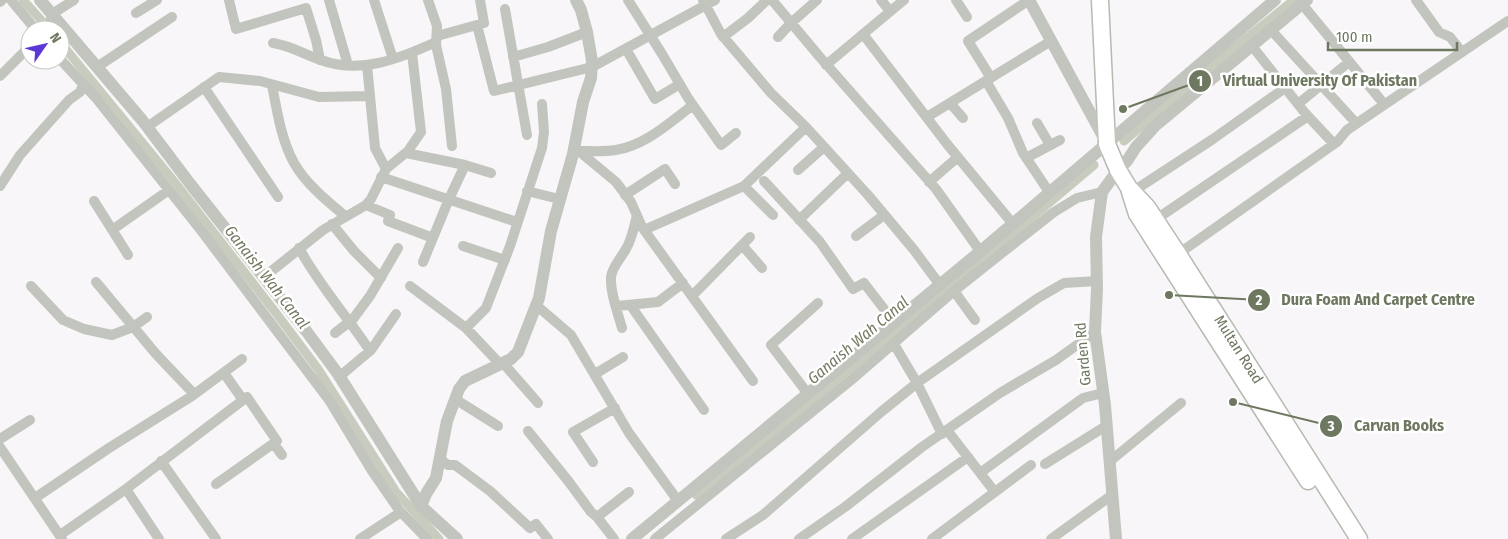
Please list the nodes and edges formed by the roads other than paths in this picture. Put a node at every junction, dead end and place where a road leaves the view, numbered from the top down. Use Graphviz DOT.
graph roads {
  1 [pos="11,0"];
  2 [pos="40,0"];
  3 [pos="74,0"];
  4 [pos="158,0"];
  5 [pos="229,0"];
  6 [pos="329,0"];
  7 [pos="374,0"];
  8 [pos="428,0"];
  9 [pos="480,0"];
  10 [pos="576,0"];
  11 [pos="628,0"];
  12 [pos="767,0"];
  13 [pos="772,0"];
  14 [pos="817,0"];
  15 [pos="881,0"];
  16 [pos="904,0"];
  17 [pos="956,0"];
  18 [pos="1029,0"];
  19 [pos="1100,0"];
  20 [pos="1275,0"];
  21 [pos="1416,0"];
  22 [pos="708,1"];
  23 [pos="1305,2"];
  24 [pos="505,9"];
  25 [pos="890,11"];
  26 [pos="136,13"];
  27 [pos="172,17"];
  28 [pos="967,17"];
  29 [pos="28,20"];
  30 [pos="48,20"];
  31 [pos="51,20"];
  32 [pos="1508,21"];
  33 [pos="791,23"];
  34 [pos="477,25"];
  35 [pos="1272,30"];
  36 [pos="587,32"];
  37 [pos="863,34"];
  38 [pos="651,36"];
  39 [pos="723,37"];
  40 [pos="778,38"];
  41 [pos="437,39"];
  42 [pos="70,42"];
  43 [pos="1052,42"];
  44 [pos="274,43"];
  45 [pos="1252,46"];
  46 [pos="626,49"];
  47 [pos="1462,52"];
  48 [pos="412,53"];
  49 [pos="20,56"];
  50 [pos="514,57"];
  51 [pos="393,59"];
  52 [pos="320,60"];
  53 [pos="1349,62"];
  54 [pos="826,64"];
  55 [pos="348,65"];
  56 [pos="367,65"];
  57 [pos="592,67"];
  58 [pos="97,68"];
  59 [pos="70,70"];
  60 [pos="0,76"];
  61 [pos="988,80"];
  62 [pos="680,84"];
  63 [pos="83,85"];
  64 [pos="272,85"];
  65 [pos="519,85"];
  66 [pos="1321,85"];
  67 [pos="204,87"];
  68 [pos="1285,88"];
  69 [pos="370,96"];
  70 [pos="950,103"];
  71 [pos="1298,104"];
  72 [pos="1384,104"];
  73 [pos="693,105"];
  74 [pos="524,116"];
  75 [pos="1308,116"];
  76 [pos="927,117"];
  77 [pos="963,118"];
  78 [pos="1037,123"];
  79 [pos="1356,124"];
  80 [pos="147,127"];
  81 [pos="806,127"];
  82 [pos="736,133"];
  83 [pos="527,135"];
  84 [pos="1060,140"];
  85 [pos="1107,144"];
  86 [pos="1334,144"];
  87 [pos="1050,145"];
  88 [pos="452,146"];
  89 [pos="824,147"];
  90 [pos="577,149"];
  91 [pos="406,153"];
  92 [pos="958,157"];
  93 [pos="1026,158"];
  94 [pos="465,165"];
  95 [pos="798,170"];
  96 [pos="1118,170"];
  97 [pos="383,173"];
  98 [pos="491,173"];
  99 [pos="848,173"];
  100 [pos="764,182"];
  101 [pos="930,182"];
  102 [pos="675,184"];
  103 [pos="0,186"];
  104 [pos="744,186"];
  105 [pos="169,190"];
  106 [pos="1130,190"];
  107 [pos="527,191"];
  108 [pos="774,192"];
  109 [pos="1049,192"];
  110 [pos="1102,192"];
  111 [pos="625,195"];
  112 [pos="278,197"];
  113 [pos="448,199"];
  114 [pos="559,199"];
  115 [pos="94,200"];
  116 [pos="366,205"];
  117 [pos="763,205"];
  118 [pos="773,215"];
  119 [pos="884,215"];
  120 [pos="345,216"];
  121 [pos="637,216"];
  122 [pos="799,220"];
  123 [pos="1155,220"];
  124 [pos="517,222"];
  125 [pos="332,224"];
  126 [pos="1013,224"];
  127 [pos="112,230"];
  128 [pos="644,230"];
  129 [pos="856,236"];
  130 [pos="433,238"];
  131 [pos="750,238"];
  132 [pos="463,246"];
  133 [pos="742,246"];
  134 [pos="299,248"];
  135 [pos="398,248"];
  136 [pos="980,251"];
  137 [pos="1178,254"];
  138 [pos="128,255"];
  139 [pos="505,260"];
  140 [pos="424,262"];
  141 [pos="762,268"];
  142 [pos="264,277"];
  143 [pos="381,278"];
  144 [pos="1097,281"];
  145 [pos="96,282"];
  146 [pos="683,283"];
  147 [pos="940,285"];
  148 [pos="31,286"];
  149 [pos="410,286"];
  150 [pos="954,291"];
  151 [pos="692,296"];
  152 [pos="818,303"];
  153 [pos="536,305"];
  154 [pos="617,306"];
  155 [pos="631,306"];
  156 [pos="396,314"];
  157 [pos="147,317"];
  158 [pos="975,320"];
  159 [pos="350,321"];
  160 [pos="894,322"];
  161 [pos="133,327"];
  162 [pos="466,328"];
  163 [pos="622,328"];
  164 [pos="1095,332"];
  165 [pos="335,333"];
  166 [pos="894,344"];
  167 [pos="370,351"];
  168 [pos="623,357"];
  169 [pos="242,359"];
  170 [pos="501,364"];
  171 [pos="224,373"];
  172 [pos="595,374"];
  173 [pos="339,377"];
  174 [pos="753,381"];
  175 [pos="917,383"];
  176 [pos="1103,393"];
  177 [pos="194,394"];
  178 [pos="808,394"];
  179 [pos="455,399"];
  180 [pos="243,400"];
  181 [pos="538,403"];
  182 [pos="1181,403"];
  183 [pos="614,408"];
  184 [pos="704,410"];
  185 [pos="30,420"];
  186 [pos="498,426"];
  187 [pos="1106,426"];
  188 [pos="528,431"];
  189 [pos="945,432"];
  190 [pos="0,439"];
  191 [pos="274,444"];
  192 [pos="0,447"];
  193 [pos="282,455"];
  194 [pos="968,457"];
  195 [pos="440,459"];
  196 [pos="161,461"];
  197 [pos="592,462"];
  198 [pos="1110,462"];
  199 [pos="1045,464"];
  200 [pos="1032,465"];
  201 [pos="980,472"];
  202 [pos="216,484"];
  203 [pos="126,489"];
  204 [pos="629,492"];
  205 [pos="994,492"];
  206 [pos="1112,495"];
  207 [pos="35,498"];
  208 [pos="678,501"];
  209 [pos="421,506"];
  210 [pos="401,512"];
  211 [pos="598,517"];
  212 [pos="61,537"];
  213 [pos="731,537"];
  214 [pos="159,539"];
  215 [pos="216,539"];
  216 [pos="360,539"];
  217 [pos="427,539"];
  218 [pos="457,539"];
  219 [pos="548,539"];
  220 [pos="614,539"];
  221 [pos="632,539"];
  222 [pos="655,539"];
  223 [pos="800,539"];
  224 [pos="852,539"];
  225 [pos="932,539"];
  226 [pos="1051,539"];
  227 [pos="1116,539"];
  228 [pos="1346,539"];
  229 [pos="1359,539"];
  1 -- 29 [label="street"];
  2 -- 30 [label="street"];
  3 -- 31 [label="street"];
  4 -- 26 [label="street"];
  5 -- 52 [label="street"];
  6 -- 55 [label="street"];
  7 -- 51 [label="street"];
  8 -- 41 [label="street"];
  9 -- 34 [label="street"];
  10 -- 36 [label="street"];
  11 -- 38 [label="street"];
  12 -- 39 [label="street"];
  13 -- 33 [label="street"];
  14 -- 33 [label="street"];
  15 -- 25 [label="street"];
  16 -- 25 [label="street"];
  17 -- 28 [label="street"];
  18 -- 43 [label="street"];
  18 -- 61 [label="street"];
  19 -- 85 [label="main road, Multan Road"];
  20 -- 85 [label="street"];
  21 -- 47 [label="street"];
  22 -- 38 [label="street"];
  22 -- 39 [label="street"];
  23 -- 35 [label="street, Garden Rd"];
  23 -- 53 [label="street"];
  24 -- 50 [label="street"];
  25 -- 37 [label="street"];
  27 -- 58 [label="street"];
  32 -- 47 [label="street"];
  33 -- 40 [label="street"];
  33 -- 54 [label="street"];
  34 -- 41 [label="street"];
  34 -- 65 [label="street"];
  35 -- 45 [label="street, Garden Rd"];
  35 -- 66 [label="street"];
  36 -- 50 [label="street"];
  36 -- 57 [label="street"];
  37 -- 54 [label="street"];
  37 -- 76 [label="street"];
  38 -- 46 [label="street"];
  38 -- 62 [label="street"];
  39 -- 81 [label="street"];
  41 -- 48 [label="street"];
  41 -- 88 [label="street"];
  42 -- 58 [label="street"];
  43 -- 61 [label="street"];
  43 -- 85 [label="street"];
  44 -- 52 [label="street"];
  45 -- 68 [label="street"];
  45 -- 96 [label="street, Garden Rd"];
  46 -- 57 [label="street"];
  46 -- 62 [label="street"];
  47 -- 72 [label="street"];
  48 -- 51 [label="street"];
  48 -- 91 [label="street"];
  49 -- 60 [label="street"];
  50 -- 65 [label="street"];
  51 -- 56 [label="street"];
  52 -- 55 [label="street"];
  53 -- 66 [label="street"];
  53 -- 72 [label="street"];
  54 -- 101 [label="street"];
  55 -- 56 [label="street"];
  56 -- 69 [label="street"];
  57 -- 65 [label="street"];
  57 -- 90 [label="street"];
  58 -- 80 [label="street"];
  59 -- 63 [label="street"];
  61 -- 70 [label="street"];
  61 -- 93 [label="street"];
  62 -- 73 [label="street"];
  63 -- 103 [label="street"];
  63 -- 105 [label="street"];
  64 -- 67 [label="street"];
  64 -- 69 [label="street"];
  64 -- 120 [label="street"];
  65 -- 74 [label="street"];
  66 -- 71 [label="street"];
  66 -- 79 [label="street"];
  67 -- 80 [label="street"];
  67 -- 112 [label="street"];
  68 -- 71 [label="street"];
  68 -- 106 [label="street"];
  69 -- 97 [label="street"];
  70 -- 76 [label="street"];
  70 -- 77 [label="street"];
  71 -- 75 [label="street"];
  72 -- 79 [label="street"];
  73 -- 82 [label="street"];
  73 -- 90 [label="street"];
  74 -- 83 [label="street"];
  74 -- 107 [label="street"];
  75 -- 86 [label="street"];
  75 -- 123 [label="street"];
  76 -- 92 [label="street"];
  78 -- 87 [label="street"];
  79 -- 86 [label="street"];
  80 -- 142 [label="street"];
  81 -- 89 [label="street"];
  81 -- 104 [label="street"];
  84 -- 87 [label="street"];
  85 -- 96 [label="main road, Multan Road"];
  85 -- 109 [label="street"];
  86 -- 137 [label="street"];
  87 -- 93 [label="street"];
  89 -- 95 [label="street"];
  89 -- 99 [label="street"];
  90 -- 111 [label="street"];
  90 -- 114 [label="street"];
  91 -- 94 [label="street"];
  91 -- 97 [label="street"];
  92 -- 101 [label="street"];
  92 -- 126 [label="street"];
  93 -- 109 [label="street"];
  94 -- 98 [label="street"];
  94 -- 113 [label="street"];
  96 -- 106 [label="main road, Multan Road"];
  96 -- 110 [label="street, Garden Rd"];
  97 -- 113 [label="street"];
  97 -- 116 [label="street"];
  99 -- 119 [label="street"];
  99 -- 122 [label="street"];
  100 -- 108 [label="street"];
  101 -- 136 [label="street"];
  102 -- 111 [label="street"];
  104 -- 117 [label="street"];
  104 -- 128 [label="street"];
  105 -- 127 [label="street"];
  105 -- 210 [label="street"];
  106 -- 123 [label="main road, Multan Road"];
  106 -- 228 [label="main road, Multan Road"];
  107 -- 114 [label="street"];
  107 -- 124 [label="street"];
  108 -- 117 [label="street"];
  108 -- 122 [label="street"];
  109 -- 126 [label="street"];
  110 -- 144 [label="street, Garden Rd"];
  110 -- 150 [label="street"];
  111 -- 121 [label="street"];
  113 -- 124 [label="street"];
  113 -- 130 [label="street"];
  114 -- 153 [label="street"];
  115 -- 127 [label="street"];
  116 -- 120 [label="street"];
  116 -- 130 [label="street"];
  117 -- 118 [label="street"];
  119 -- 129 [label="street"];
  119 -- 147 [label="street"];
  120 -- 125 [label="street"];
  121 -- 128 [label="street"];
  121 -- 154 [label="street"];
  122 -- 160 [label="street"];
  123 -- 137 [label="main road, Multan Road"];
  124 -- 139 [label="street"];
  125 -- 134 [label="street"];
  125 -- 143 [label="street"];
  126 -- 136 [label="street"];
  127 -- 138 [label="street"];
  128 -- 146 [label="street"];
  130 -- 140 [label="street"];
  131 -- 133 [label="street"];
  132 -- 139 [label="street"];
  133 -- 141 [label="street"];
  133 -- 151 [label="street"];
  134 -- 142 [label="street"];
  134 -- 159 [label="street"];
  135 -- 143 [label="street"];
  136 -- 147 [label="street"];
  137 -- 229 [label="main road, Multan Road"];
  139 -- 162 [label="street"];
  142 -- 173 [label="street"];
  143 -- 159 [label="street"];
  144 -- 164 [label="street, Garden Rd"];
  144 -- 175 [label="street"];
  145 -- 161 [label="street"];
  146 -- 151 [label="street"];
  146 -- 155 [label="street"];
  147 -- 160 [label="street"];
  148 -- 161 [label="street"];
  149 -- 162 [label="street"];
  150 -- 158 [label="street"];
  150 -- 166 [label="street"];
  151 -- 174 [label="street"];
  152 -- 178 [label="street"];
  153 -- 170 [label="street"];
  153 -- 172 [label="street"];
  154 -- 155 [label="street"];
  154 -- 163 [label="street"];
  155 -- 184 [label="street"];
  156 -- 167 [label="street"];
  157 -- 161 [label="street"];
  159 -- 165 [label="street"];
  159 -- 167 [label="street"];
  160 -- 178 [label="street"];
  161 -- 177 [label="street"];
  162 -- 170 [label="street"];
  164 -- 176 [label="street, Garden Rd"];
  164 -- 189 [label="street"];
  166 -- 175 [label="street"];
  166 -- 222 [label="street"];
  167 -- 173 [label="street"];
  168 -- 172 [label="street"];
  169 -- 171 [label="street"];
  170 -- 179 [label="street"];
  170 -- 181 [label="street"];
  171 -- 177 [label="street"];
  171 -- 180 [label="street"];
  172 -- 183 [label="street"];
  173 -- 209 [label="street"];
  175 -- 189 [label="street"];
  175 -- 213 [label="street"];
  176 -- 187 [label="street, Garden Rd"];
  176 -- 201 [label="street"];
  177 -- 207 [label="street"];
  178 -- 208 [label="street"];
  179 -- 186 [label="street"];
  179 -- 195 [label="street"];
  180 -- 191 [label="street"];
  180 -- 196 [label="street"];
  182 -- 198 [label="street"];
  183 -- 197 [label="street"];
  183 -- 208 [label="street"];
  185 -- 190 [label="street"];
  187 -- 198 [label="street, Garden Rd"];
  187 -- 199 [label="street"];
  188 -- 211 [label="street"];
  189 -- 194 [label="street"];
  189 -- 223 [label="street"];
  191 -- 193 [label="street"];
  191 -- 202 [label="street"];
  192 -- 207 [label="street"];
  194 -- 201 [label="street"];
  194 -- 224 [label="street"];
  195 -- 209 [label="street"];
  195 -- 219 [label="street"];
  196 -- 203 [label="street"];
  196 -- 215 [label="street"];
  198 -- 206 [label="street, Garden Rd"];
  200 -- 205 [label="street"];
  201 -- 205 [label="street"];
  203 -- 212 [label="street"];
  203 -- 214 [label="street"];
  204 -- 211 [label="street"];
  205 -- 225 [label="street"];
  206 -- 226 [label="street"];
  206 -- 227 [label="street, Garden Rd"];
  207 -- 212 [label="street"];
  208 -- 221 [label="street"];
  209 -- 218 [label="street"];
  210 -- 216 [label="street"];
  210 -- 217 [label="street"];
  211 -- 220 [label="street"];
}
